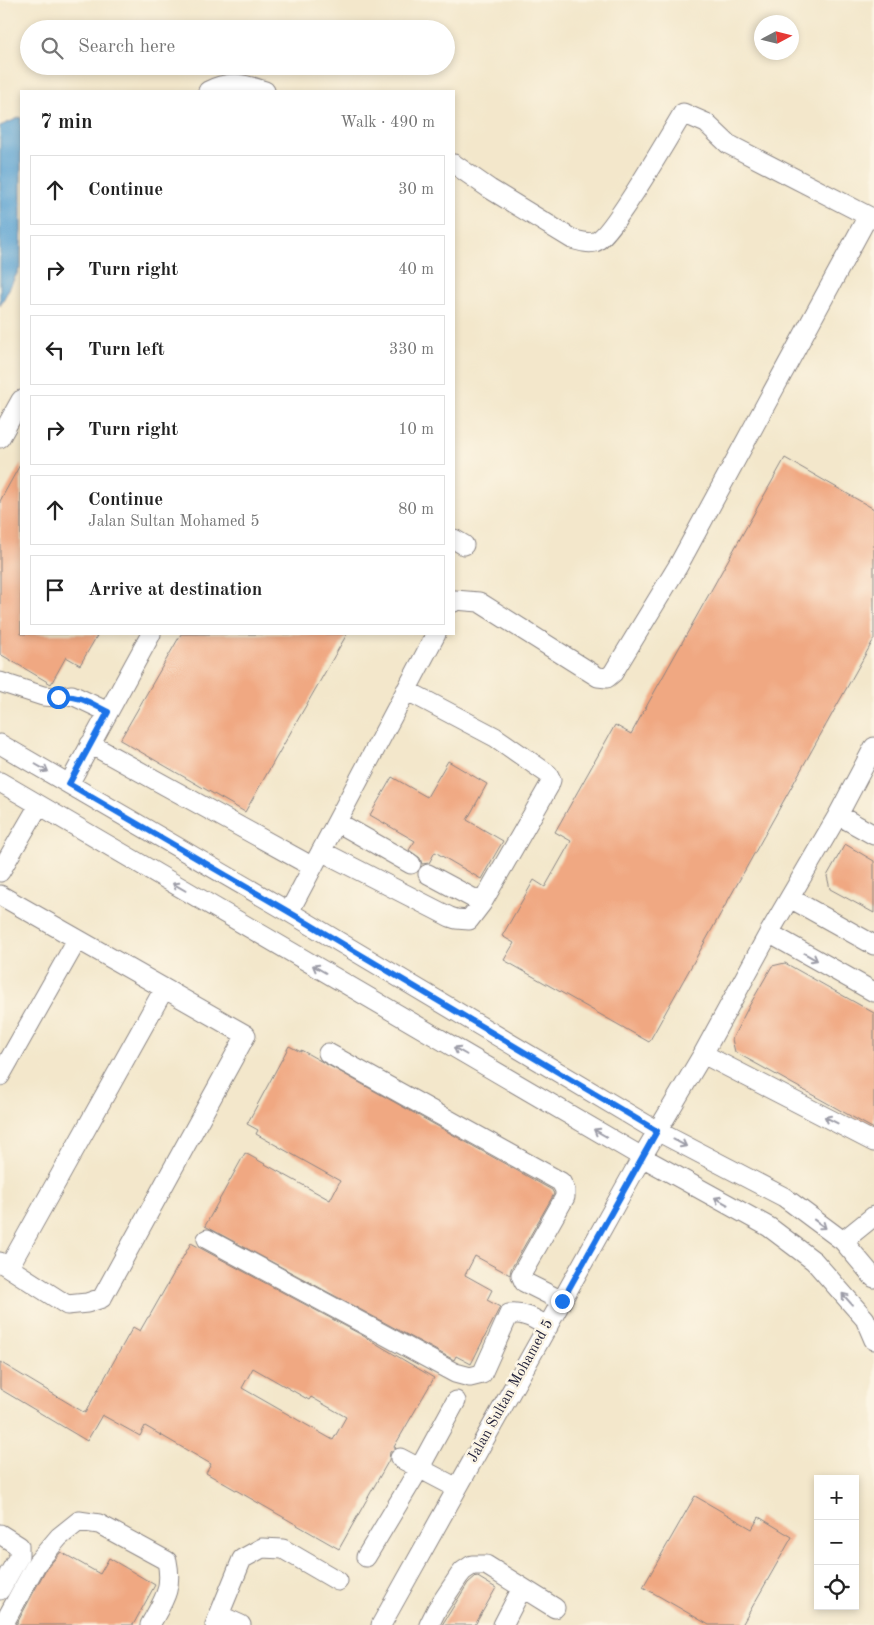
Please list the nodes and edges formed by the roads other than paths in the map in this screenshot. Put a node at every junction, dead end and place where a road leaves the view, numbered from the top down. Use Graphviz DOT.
graph roads {
  1 [pos="210,90"];
  2 [pos="262,90"];
  3 [pos="455,165"];
  4 [pos="871,218"];
  5 [pos="20,402"];
  6 [pos="0,438"];
  7 [pos="455,600"];
  8 [pos="150,635"];
  9 [pos="435,635"];
  10 [pos="0,682"];
  11 [pos="406,690"];
  12 [pos="108,712"];
  13 [pos="0,744"];
  14 [pos="90,744"];
  15 [pos="874,747"];
  16 [pos="0,782"];
  17 [pos="69,784"];
  18 [pos="39,805"];
  19 [pos="838,815"];
  20 [pos="336,822"];
  21 [pos="874,835"];
  22 [pos="364,838"];
  23 [pos="317,859"];
  24 [pos="410,864"];
  25 [pos="349,865"];
  26 [pos="0,872"];
  27 [pos="428,874"];
  28 [pos="0,895"];
  29 [pos="790,898"];
  30 [pos="482,903"];
  31 [pos="289,912"];
  32 [pos="768,933"];
  33 [pos="77,940"];
  34 [pos="874,945"];
  35 [pos="164,989"];
  36 [pos="874,992"];
  37 [pos="328,1053"];
  38 [pos="703,1054"];
  39 [pos="0,1076"];
  40 [pos="657,1131"];
  41 [pos="874,1142"];
  42 [pos="642,1157"];
  43 [pos="874,1216"];
  44 [pos="208,1239"];
  45 [pos="843,1241"];
  46 [pos="4,1264"];
  47 [pos="874,1278"];
  48 [pos="562,1301"];
  49 [pos="548,1327"];
  50 [pos="874,1340"];
  51 [pos="456,1401"];
  52 [pos="400,1458"];
  53 [pos="419,1468"];
  54 [pos="457,1488"];
  55 [pos="0,1534"];
  56 [pos="366,1557"];
  57 [pos="338,1581"];
  58 [pos="522,1588"];
  59 [pos="0,1590"];
  60 [pos="555,1608"];
  61 [pos="217,1620"];
  62 [pos="3,1625"];
  63 [pos="150,1625"];
  64 [pos="241,1625"];
  65 [pos="381,1625"];
  66 [pos="429,1625"];
  67 [pos="503,1625"];
  1 -- 2 [label="street"];
  3 -- 4 [label="street"];
  4 -- 7 [label="street"];
  5 -- 6 [label="street"];
  8 -- 12 [label="street"];
  9 -- 11 [label="street"];
  10 -- 12 [label="street"];
  11 -- 20 [label="street"];
  11 -- 30 [label="street"];
  12 -- 14 [label="street"];
  13 -- 17 [label="street, one-way"];
  14 -- 17 [label="street"];
  14 -- 23 [label="street"];
  15 -- 19 [label="street, Jalan Sultan Mohamed 5"];
  16 -- 18 [label="street"];
  17 -- 31 [label="street"];
  18 -- 26 [label="street"];
  42 -- 18 [label="street, one-way"];
  19 -- 21 [label="street"];
  19 -- 29 [label="street, Jalan Sultan Mohamed 5"];
  20 -- 22 [label="street"];
  20 -- 23 [label="street"];
  22 -- 24 [label="street"];
  22 -- 25 [label="street"];
  23 -- 25 [label="street"];
  23 -- 31 [label="street"];
  25 -- 30 [label="street"];
  27 -- 30 [label="street"];
  28 -- 33 [label="street"];
  29 -- 32 [label="street, Jalan Sultan Mohamed 5"];
  29 -- 34 [label="street"];
  31 -- 40 [label="street"];
  32 -- 36 [label="street, one-way"];
  32 -- 38 [label="street, Jalan Sultan Mohamed 5"];
  33 -- 35 [label="street"];
  33 -- 39 [label="street"];
  35 -- 46 [label="street"];
  35 -- 46 [label="street"];
  37 -- 48 [label="street"];
  38 -- 40 [label="street, Jalan Sultan Mohamed 5"];
  41 -- 38 [label="street, one-way"];
  40 -- 42 [label="street, Jalan Sultan Mohamed 5"];
  40 -- 45 [label="street, one-way"];
  42 -- 48 [label="street, Jalan Sultan Mohamed 5"];
  50 -- 42 [label="street, one-way"];
  43 -- 45 [label="street"];
  44 -- 49 [label="street"];
  45 -- 47 [label="street"];
  48 -- 49 [label="street, Jalan Sultan Mohamed 5"];
  49 -- 54 [label="street, Jalan Sultan Mohamed 5"];
  51 -- 53 [label="street"];
  52 -- 53 [label="street"];
  53 -- 54 [label="street"];
  53 -- 56 [label="street"];
  54 -- 65 [label="street, Jalan Sultan Mohamed 5"];
  55 -- 59 [label="street"];
  57 -- 61 [label="street"];
  58 -- 60 [label="street"];
  58 -- 66 [label="street"];
  58 -- 67 [label="street"];
  61 -- 64 [label="street"];
  62 -- 63 [label="street"];
}
